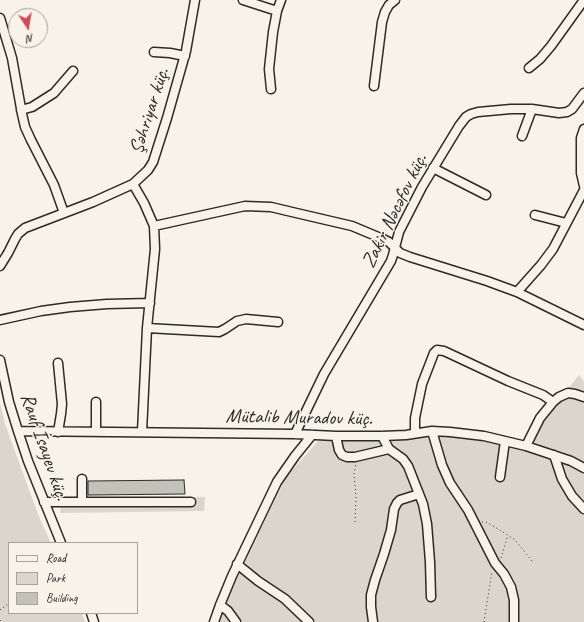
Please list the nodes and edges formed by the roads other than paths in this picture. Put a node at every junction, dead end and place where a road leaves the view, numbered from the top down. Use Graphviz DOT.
graph roads {
  1 [pos="195,0"];
  2 [pos="243,0"];
  3 [pos="281,0"];
  4 [pos="395,0"];
  5 [pos="584,0"];
  6 [pos="277,11"];
  7 [pos="0,18"];
  8 [pos="154,52"];
  9 [pos="185,56"];
  10 [pos="529,68"];
  11 [pos="73,71"];
  12 [pos="374,86"];
  13 [pos="271,89"];
  14 [pos="584,93"];
  15 [pos="532,109"];
  16 [pos="21,110"];
  17 [pos="584,130"];
  18 [pos="522,136"];
  19 [pos="434,168"];
  20 [pos="133,184"];
  21 [pos="584,186"];
  22 [pos="584,190"];
  23 [pos="486,195"];
  24 [pos="64,213"];
  25 [pos="535,215"];
  26 [pos="566,223"];
  27 [pos="154,226"];
  28 [pos="395,249"];
  29 [pos="1,262"];
  30 [pos="517,292"];
  31 [pos="150,303"];
  32 [pos="0,320"];
  33 [pos="278,322"];
  34 [pos="584,325"];
  35 [pos="147,328"];
  36 [pos="0,360"];
  37 [pos="58,363"];
  38 [pos="2,385"];
  39 [pos="584,397"];
  40 [pos="96,402"];
  41 [pos="553,402"];
  42 [pos="18,431"];
  43 [pos="432,431"];
  44 [pos="58,432"];
  45 [pos="96,432"];
  46 [pos="142,432"];
  47 [pos="295,434"];
  48 [pos="415,434"];
  49 [pos="312,435"];
  50 [pos="336,436"];
  51 [pos="382,436"];
  52 [pos="505,441"];
  53 [pos="526,446"];
  54 [pos="389,449"];
  55 [pos="554,455"];
  56 [pos="584,468"];
  57 [pos="500,476"];
  58 [pos="82,479"];
  59 [pos="420,494"];
  60 [pos="44,502"];
  61 [pos="82,502"];
  62 [pos="191,502"];
  63 [pos="584,509"];
  64 [pos="61,542"];
  65 [pos="237,564"];
  66 [pos="431,597"];
  67 [pos="220,605"];
  68 [pos="214,622"];
  69 [pos="236,622"];
  70 [pos="309,622"];
  71 [pos="373,622"];
  72 [pos="514,622"];
  1 -- 9 [label="street, Şəhriyar küç."];
  2 -- 6 [label="street"];
  3 -- 6 [label="street"];
  4 -- 12 [label="street"];
  5 -- 10 [label="street"];
  6 -- 13 [label="street"];
  7 -- 16 [label="street"];
  8 -- 9 [label="street"];
  9 -- 20 [label="street, Şəhriyar küç."];
  11 -- 16 [label="street"];
  14 -- 15 [label="street, Zakir Nəcəfov küç."];
  15 -- 18 [label="street"];
  15 -- 19 [label="street, Zakir Nəcəfov küç."];
  16 -- 24 [label="street"];
  17 -- 21 [label="street"];
  19 -- 23 [label="street"];
  19 -- 28 [label="street, Zakir Nəcəfov küç."];
  20 -- 24 [label="street, Şəhriyar küç."];
  20 -- 27 [label="street"];
  22 -- 26 [label="street"];
  24 -- 29 [label="street, Şəhriyar küç."];
  25 -- 26 [label="street"];
  26 -- 30 [label="street"];
  27 -- 28 [label="street"];
  27 -- 31 [label="street"];
  28 -- 30 [label="street"];
  28 -- 47 [label="street, Zakir Nəcəfov küç."];
  30 -- 34 [label="street"];
  31 -- 32 [label="street"];
  31 -- 35 [label="street"];
  33 -- 35 [label="street"];
  35 -- 46 [label="street"];
  36 -- 38 [label="street, Rauf İsayev küç."];
  37 -- 44 [label="street"];
  38 -- 42 [label="street, Rauf İsayev küç."];
  39 -- 41 [label="street"];
  40 -- 45 [label="street"];
  41 -- 48 [label="street"];
  41 -- 53 [label="street"];
  42 -- 44 [label="street, Mütalib Muradov küç."];
  42 -- 60 [label="street, Rauf İsayev küç."];
  43 -- 48 [label="street, Mütalib Muradov küç."];
  43 -- 52 [label="street, Mütalib Muradov küç."];
  43 -- 72 [label="street"];
  44 -- 45 [label="street, Mütalib Muradov küç."];
  45 -- 46 [label="street, Mütalib Muradov küç."];
  46 -- 47 [label="street, Mütalib Muradov küç."];
  47 -- 49 [label="street, Mütalib Muradov küç."];
  48 -- 51 [label="street, Mütalib Muradov küç."];
  49 -- 50 [label="street, Mütalib Muradov küç."];
  49 -- 65 [label="street"];
  50 -- 51 [label="street, Mütalib Muradov küç."];
  50 -- 54 [label="street"];
  51 -- 54 [label="street"];
  52 -- 53 [label="street, Mütalib Muradov küç."];
  52 -- 57 [label="street"];
  53 -- 55 [label="street, Mütalib Muradov küç."];
  54 -- 59 [label="street"];
  55 -- 56 [label="street, Mütalib Muradov küç."];
  55 -- 63 [label="street"];
  58 -- 61 [label="street"];
  59 -- 66 [label="street"];
  59 -- 71 [label="street"];
  60 -- 61 [label="street"];
  60 -- 64 [label="street, Rauf İsayev küç."];
  61 -- 62 [label="street"];
  65 -- 67 [label="street"];
  65 -- 70 [label="street"];
  67 -- 68 [label="street"];
  67 -- 69 [label="street"];
}
